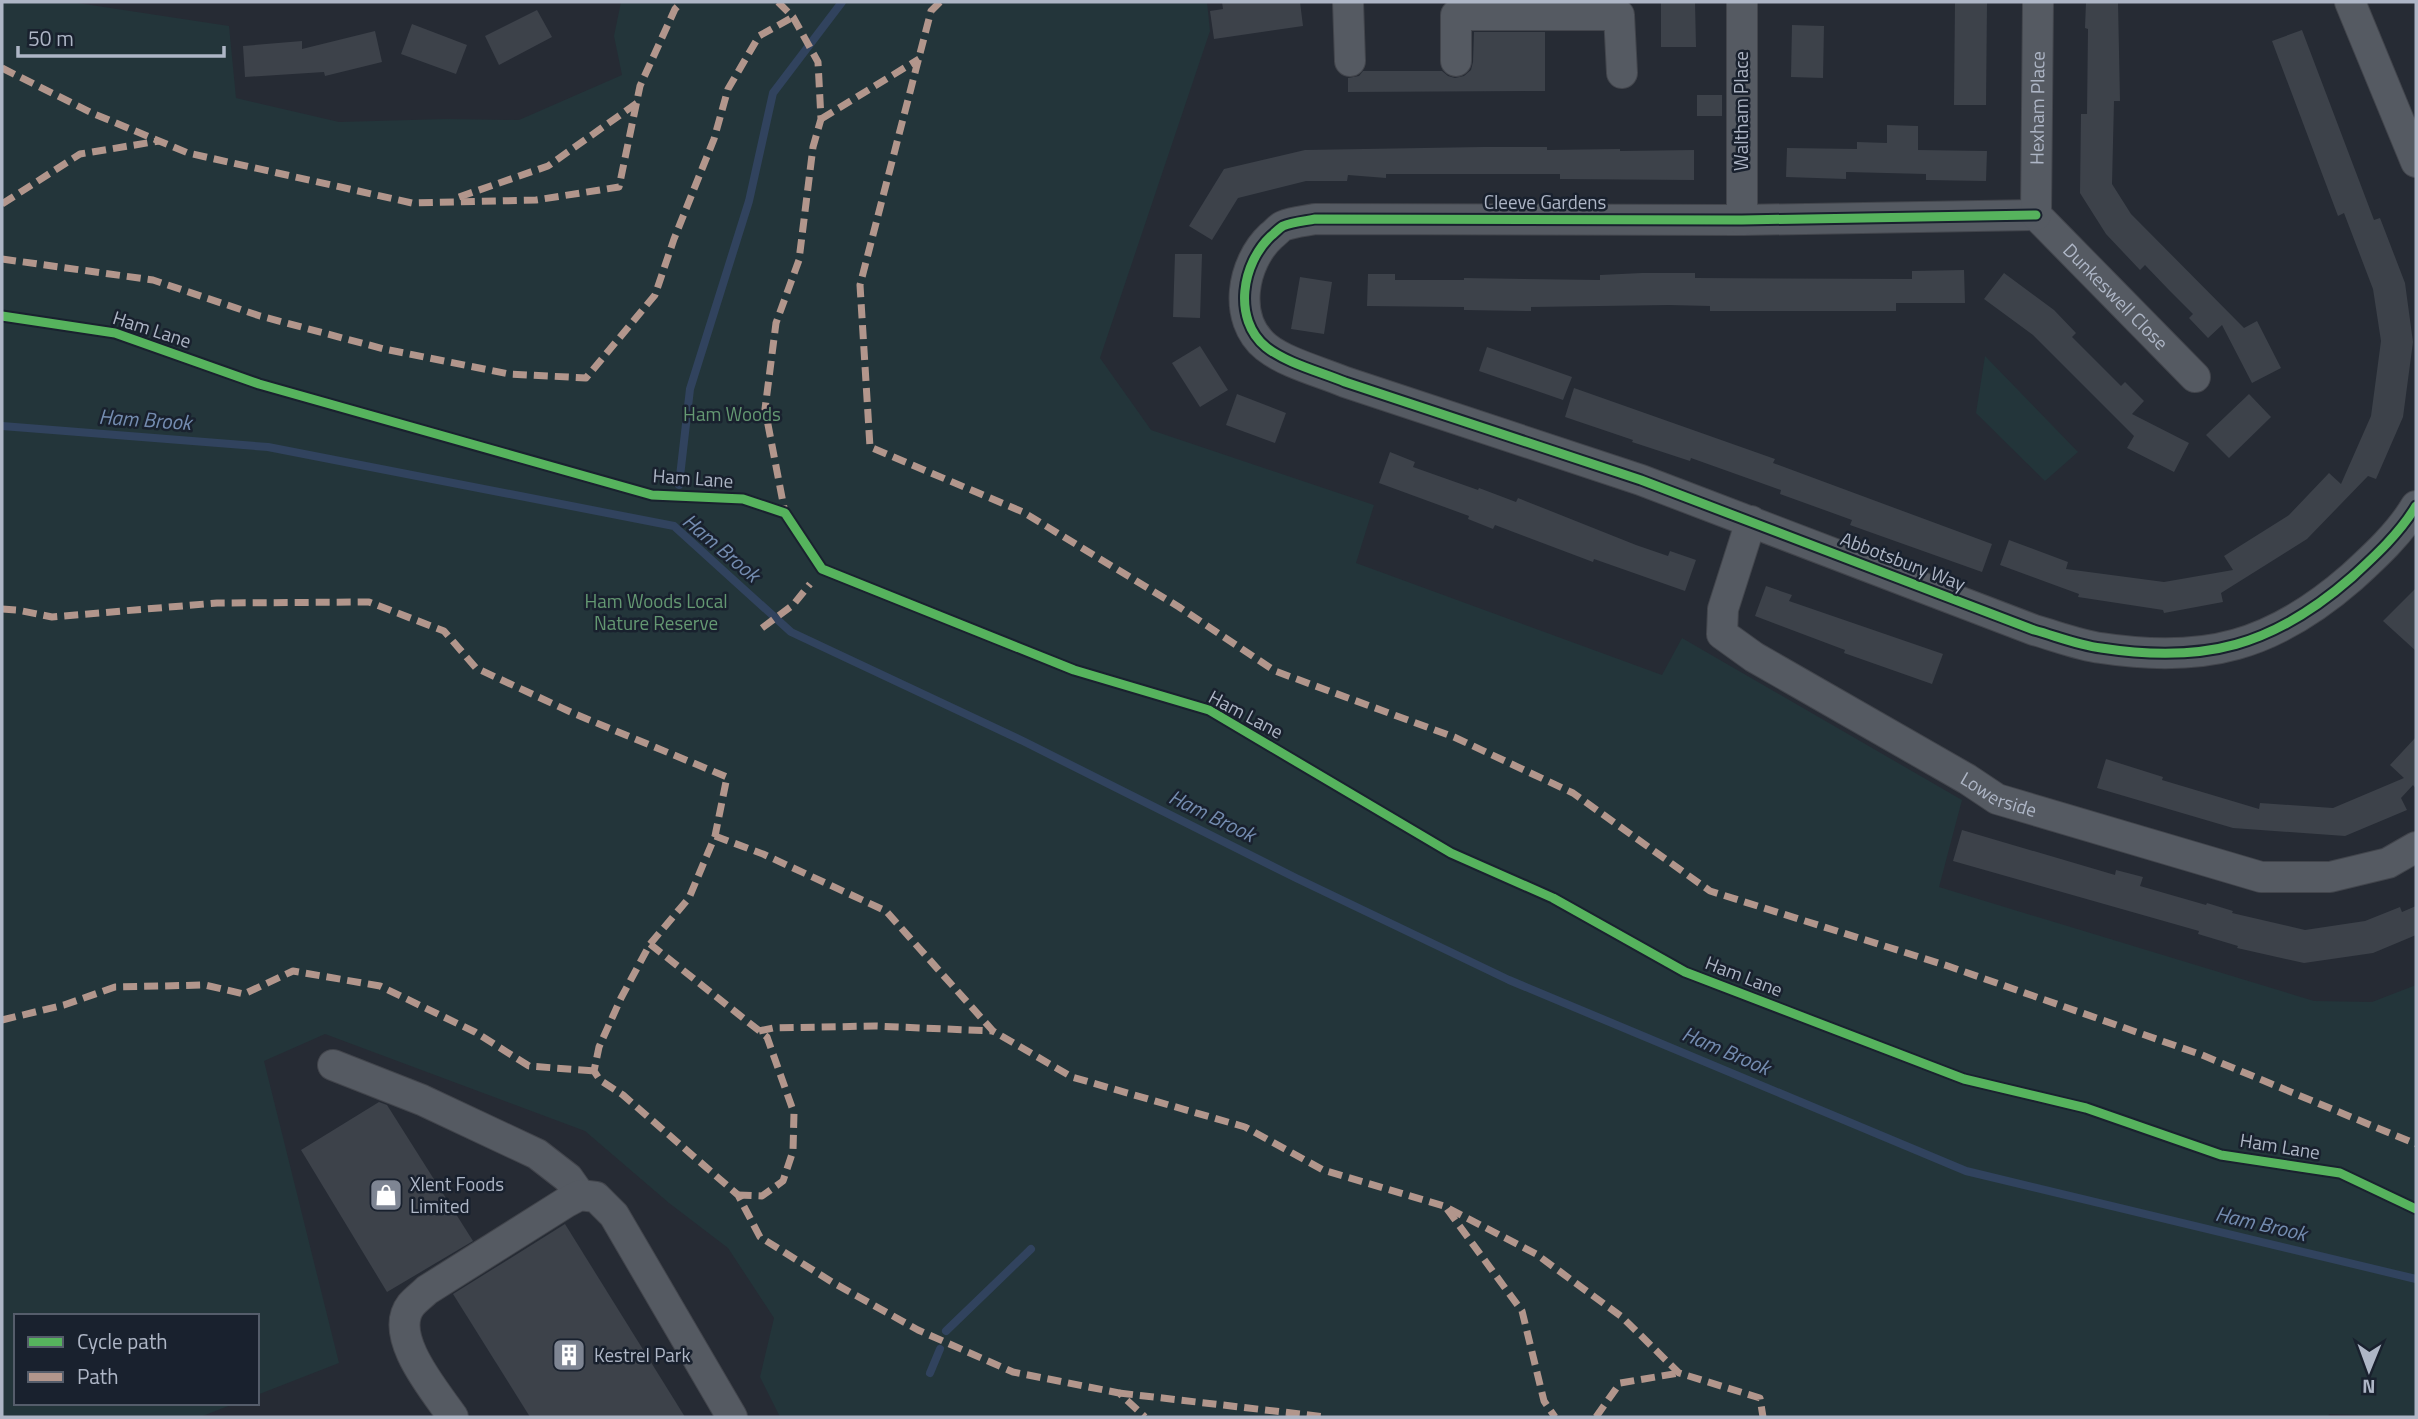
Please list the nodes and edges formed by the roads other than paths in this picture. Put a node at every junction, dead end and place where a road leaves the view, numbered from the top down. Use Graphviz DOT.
graph roads {
  1 [pos="1348,2"];
  2 [pos="1742,2"];
  3 [pos="2038,2"];
  4 [pos="2350,2"];
  5 [pos="1350,61"];
  6 [pos="1456,61"];
  7 [pos="1622,73"];
  8 [pos="2416,162"];
  9 [pos="2036,215"];
  10 [pos="1742,220"];
  11 [pos="2195,377"];
  12 [pos="1345,382"];
  13 [pos="2416,506"];
  14 [pos="1751,521"];
  15 [pos="2416,847"];
  16 [pos="333,1065"];
  17 [pos="580,1195"];
  18 [pos="453,1417"];
  19 [pos="732,1417"];
  1 -- 5 [label="street"];
  2 -- 10 [label="street, Waltham Place"];
  3 -- 9 [label="street, Hexham Place"];
  4 -- 8 [label="street"];
  6 -- 7 [label="street"];
  9 -- 10 [label="street, Cleeve Gardens"];
  9 -- 11 [label="street, Dunkeswell Close"];
  10 -- 12 [label="street, Cleeve Gardens"];
  12 -- 14 [label="street, Abbotsbury Way"];
  13 -- 14 [label="street, Abbotsbury Way"];
  14 -- 15 [label="street, Lowerside"];
  16 -- 17 [label="street"];
  17 -- 18 [label="street"];
  17 -- 19 [label="street"];
}
